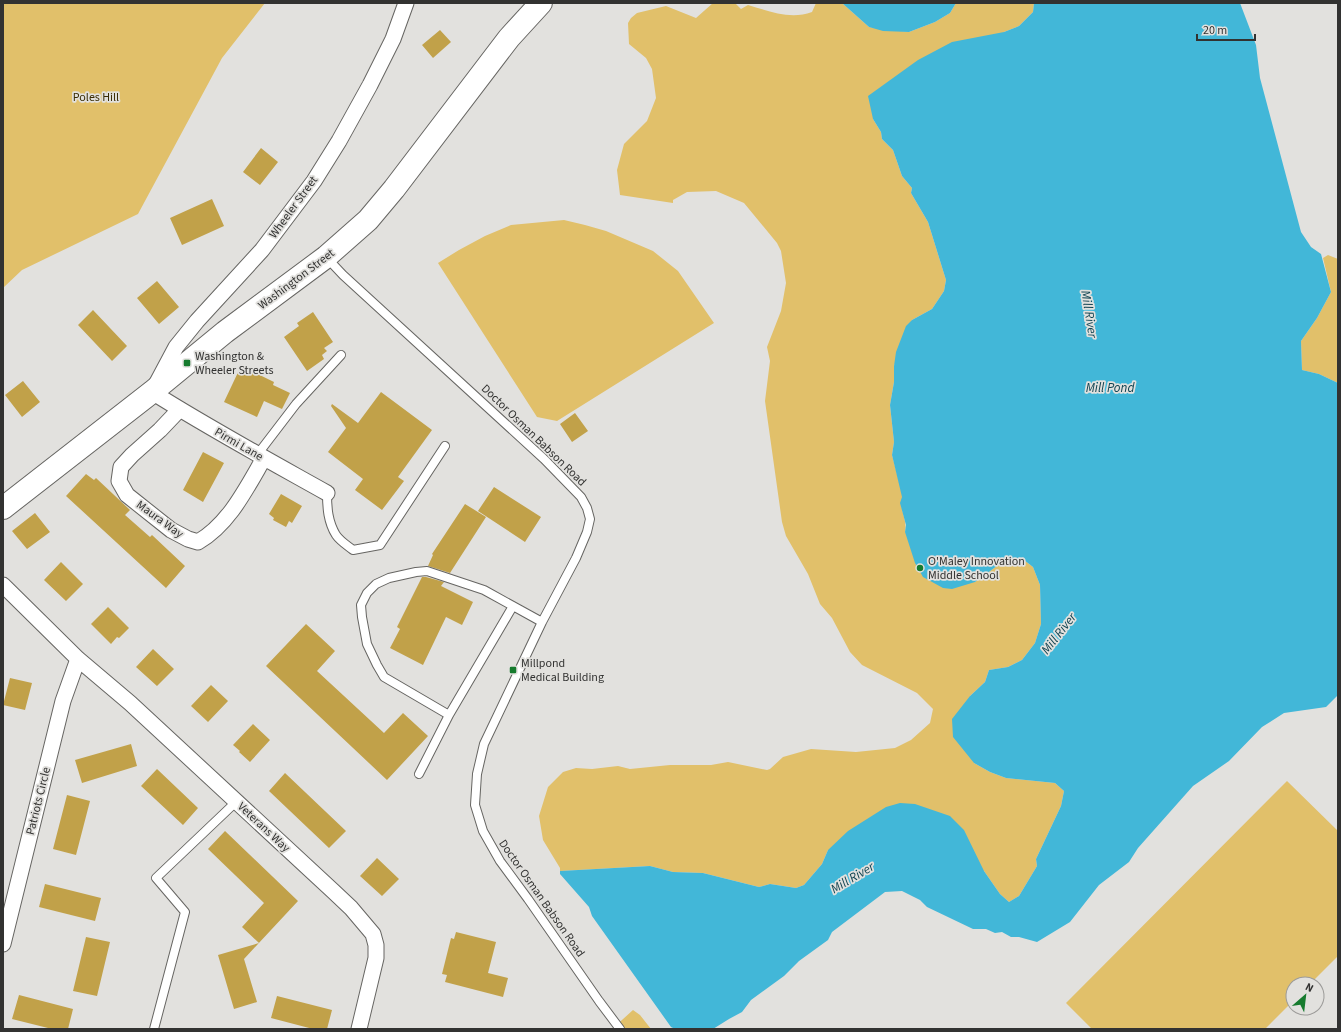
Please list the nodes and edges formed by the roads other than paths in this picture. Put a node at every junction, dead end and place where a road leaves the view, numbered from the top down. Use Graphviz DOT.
graph roads {
  1 [pos="406,3"];
  2 [pos="541,3"];
  3 [pos="326,257"];
  4 [pos="341,355"];
  5 [pos="152,392"];
  6 [pos="179,410"];
  7 [pos="444,446"];
  8 [pos="261,457"];
  9 [pos="327,493"];
  10 [pos="3,508"];
  11 [pos="3,585"];
  12 [pos="513,606"];
  13 [pos="542,622"];
  14 [pos="78,659"];
  15 [pos="449,715"];
  16 [pos="419,774"];
  17 [pos="236,801"];
  18 [pos="3,944"];
  19 [pos="154,1029"];
  20 [pos="359,1029"];
  21 [pos="620,1029"];
  1 -- 5 [label="street, Wheeler Street"];
  2 -- 3 [label="main road, Washington Street"];
  3 -- 5 [label="main road, Washington Street"];
  3 -- 13 [label="lane, Doctor Osman Babson Road"];
  4 -- 8 [label="lane"];
  5 -- 6 [label="street, Pirmi Lane"];
  5 -- 10 [label="main road, Washington Street"];
  6 -- 8 [label="street, Pirmi Lane"];
  6 -- 8 [label="street, Maura Way"];
  7 -- 9 [label="lane"];
  8 -- 9 [label="street, Pirmi Lane"];
  11 -- 14 [label="street, Veterans Way"];
  12 -- 13 [label="lane"];
  12 -- 15 [label="lane"];
  12 -- 15 [label="lane"];
  13 -- 21 [label="lane, Doctor Osman Babson Road"];
  14 -- 17 [label="street, Veterans Way"];
  14 -- 18 [label="street, Patriots Circle"];
  15 -- 16 [label="lane"];
  17 -- 19 [label="lane"];
  17 -- 20 [label="street, Veterans Way"];
}
